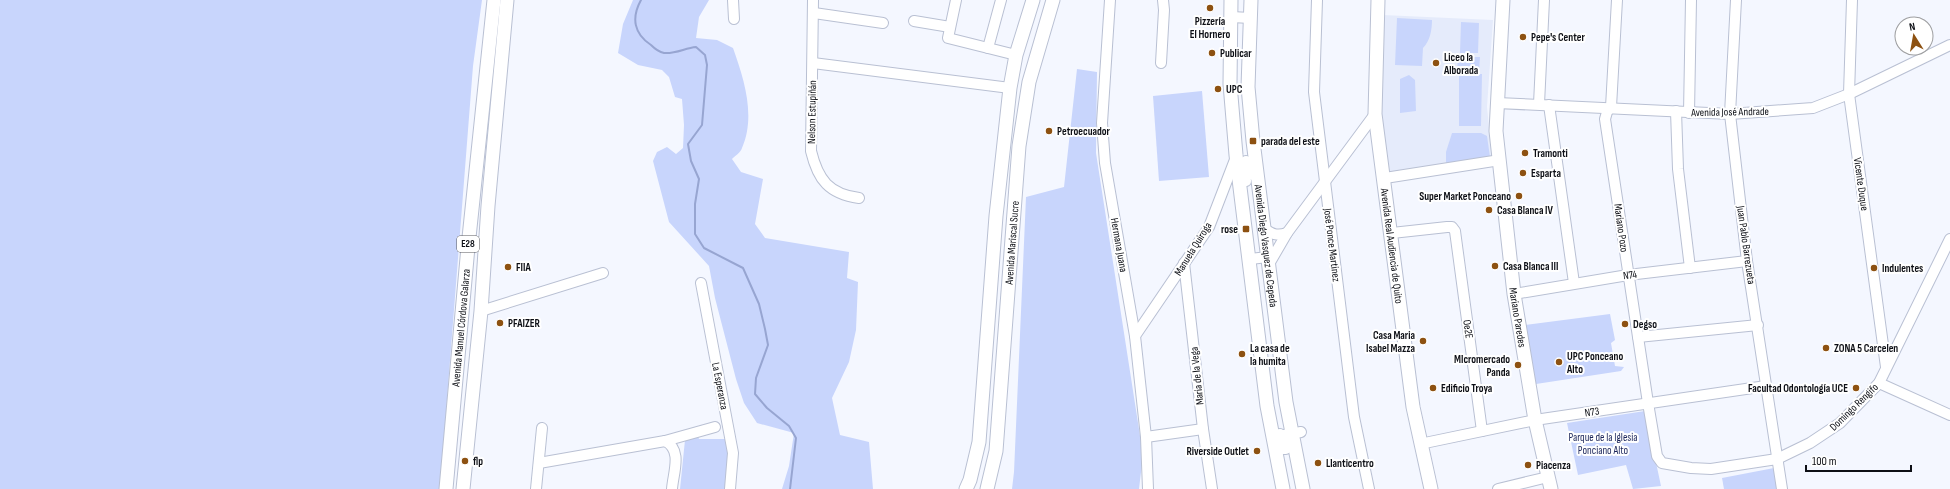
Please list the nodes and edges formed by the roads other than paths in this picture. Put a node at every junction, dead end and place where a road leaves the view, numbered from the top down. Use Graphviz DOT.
graph roads {
  1 [pos="494,0"];
  2 [pos="507,0"];
  3 [pos="734,0"];
  4 [pos="813,0"];
  5 [pos="956,0"];
  6 [pos="1001,0"];
  7 [pos="1033,0"];
  8 [pos="1053,0"];
  9 [pos="1110,0"];
  10 [pos="1163,0"];
  11 [pos="1231,0"];
  12 [pos="1251,0"];
  13 [pos="1317,0"];
  14 [pos="1378,0"];
  15 [pos="1503,0"];
  16 [pos="1544,0"];
  17 [pos="1617,0"];
  18 [pos="1691,0"];
  19 [pos="1736,0"];
  20 [pos="1852,0"];
  21 [pos="814,13"];
  22 [pos="1231,17"];
  23 [pos="499,18"];
  24 [pos="1251,18"];
  25 [pos="734,19"];
  26 [pos="914,21"];
  27 [pos="883,23"];
  28 [pos="950,27"];
  29 [pos="1023,33"];
  30 [pos="1950,45"];
  31 [pos="988,48"];
  32 [pos="1016,55"];
  33 [pos="814,63"];
  34 [pos="1161,63"];
  35 [pos="1010,88"];
  36 [pos="1849,94"];
  37 [pos="1497,103"];
  38 [pos="1539,104"];
  39 [pos="1549,105"];
  40 [pos="1611,107"];
  41 [pos="482,111"];
  42 [pos="1676,111"];
  43 [pos="497,112"];
  44 [pos="1024,112"];
  45 [pos="1689,113"];
  46 [pos="1375,114"];
  47 [pos="1730,114"];
  48 [pos="1236,155"];
  49 [pos="1500,160"];
  50 [pos="1256,161"];
  51 [pos="1385,178"];
  52 [pos="1240,182"];
  53 [pos="1324,184"];
  54 [pos="859,198"];
  55 [pos="996,216"];
  56 [pos="1265,229"];
  57 [pos="1288,233"];
  58 [pos="1392,233"];
  59 [pos="1950,239"];
  60 [pos="1250,259"];
  61 [pos="1268,260"];
  62 [pos="1747,261"];
  63 [pos="1184,263"];
  64 [pos="1690,268"];
  65 [pos="603,273"];
  66 [pos="1628,275"];
  67 [pos="1009,277"];
  68 [pos="701,283"];
  69 [pos="1574,283"];
  70 [pos="1514,294"];
  71 [pos="481,312"];
  72 [pos="1758,326"];
  73 [pos="1135,336"];
  74 [pos="1638,337"];
  75 [pos="1886,367"];
  76 [pos="1879,383"];
  77 [pos="1766,386"];
  78 [pos="1648,403"];
  79 [pos="1950,415"];
  80 [pos="1535,420"];
  81 [pos="715,427"];
  82 [pos="542,428"];
  83 [pos="1203,429"];
  84 [pos="1482,431"];
  85 [pos="1296,432"];
  86 [pos="1272,434"];
  87 [pos="1146,437"];
  88 [pos="665,441"];
  89 [pos="1420,444"];
  90 [pos="1657,456"];
  91 [pos="1777,459"];
  92 [pos="539,463"];
  93 [pos="1550,483"];
  94 [pos="446,489"];
  95 [pos="463,489"];
  96 [pos="536,489"];
  97 [pos="672,489"];
  98 [pos="730,489"];
  99 [pos="966,489"];
  100 [pos="987,489"];
  101 [pos="1148,489"];
  102 [pos="1212,489"];
  103 [pos="1283,489"];
  104 [pos="1304,489"];
  105 [pos="1369,489"];
  106 [pos="1431,489"];
  107 [pos="1498,489"];
  108 [pos="1782,489"];
  1 -- 23 [label="main road, Avenida Manuel Córdova Galarza / E28"];
  2 -- 23 [label="main road, Avenida Manuel Córdova Galarza / E28"];
  3 -- 25 [label="street"];
  4 -- 21 [label="street, Nelson Estupiñán"];
  5 -- 28 [label="street"];
  6 -- 31 [label="street"];
  7 -- 29 [label="main road, Avenida Mariscal Sucre"];
  8 -- 44 [label="main road, Avenida Mariscal Sucre"];
  9 -- 73 [label="street, Hermana Juana"];
  10 -- 34 [label="street"];
  11 -- 22 [label="main road, Avenida Diego Vasquez de Cepeda"];
  12 -- 24 [label="main road, Avenida Diego Vasquez de Cepeda"];
  13 -- 53 [label="street, José Ponce Martinez"];
  14 -- 46 [label="main road, Avenida Real Audiencia de Quito"];
  15 -- 37 [label="main road, Mariano Paredes"];
  16 -- 38 [label="street"];
  17 -- 40 [label="street, Mariano Pozo"];
  18 -- 45 [label="street"];
  19 -- 47 [label="street, Juan Pablo Barrezueta"];
  20 -- 36 [label="street, Vicente Duque"];
  21 -- 27 [label="street"];
  21 -- 33 [label="street, Nelson Estupiñán"];
  22 -- 24 [label="street"];
  22 -- 48 [label="main road, Avenida Diego Vasquez de Cepeda"];
  23 -- 41 [label="main road, Avenida Manuel Córdova Galarza / E28"];
  23 -- 43 [label="main road, Avenida Manuel Córdova Galarza / E28"];
  24 -- 50 [label="main road, Avenida Diego Vasquez de Cepeda"];
  26 -- 28 [label="street"];
  28 -- 31 [label="street"];
  29 -- 32 [label="main road, Avenida Mariscal Sucre"];
  29 -- 44 [label="main road"];
  30 -- 36 [label="street, Avenida José Andrade"];
  31 -- 32 [label="street"];
  32 -- 35 [label="main road, Avenida Mariscal Sucre"];
  33 -- 35 [label="street"];
  33 -- 54 [label="street, Nelson Estupiñán"];
  35 -- 55 [label="main road, Avenida Mariscal Sucre"];
  36 -- 47 [label="street, Avenida José Andrade"];
  36 -- 75 [label="street, Vicente Duque"];
  37 -- 38 [label="street, Avenida José Andrade"];
  37 -- 49 [label="main road, Mariano Paredes"];
  38 -- 39 [label="street, Avenida José Andrade"];
  39 -- 40 [label="street, Avenida José Andrade"];
  39 -- 69 [label="street"];
  40 -- 42 [label="street, Avenida José Andrade"];
  40 -- 66 [label="street, Mariano Pozo"];
  41 -- 43 [label="main road"];
  41 -- 94 [label="main road, Avenida Manuel Córdova Galarza / E28"];
  42 -- 45 [label="street, Avenida José Andrade"];
  42 -- 64 [label="street"];
  43 -- 71 [label="main road, Avenida Manuel Córdova Galarza / E28"];
  44 -- 67 [label="main road, Avenida Mariscal Sucre"];
  45 -- 47 [label="street, Avenida José Andrade"];
  46 -- 51 [label="main road, Avenida Real Audiencia de Quito"];
  46 -- 53 [label="street"];
  47 -- 62 [label="street, Juan Pablo Barrezueta"];
  48 -- 52 [label="main road, Avenida Diego Vasquez de Cepeda"];
  48 -- 63 [label="street, Manuela Quiroga"];
  49 -- 51 [label="street"];
  49 -- 70 [label="main road, Mariano Paredes"];
  50 -- 52 [label="street"];
  50 -- 56 [label="main road, Avenida Diego Vasquez de Cepeda"];
  51 -- 58 [label="main road, Avenida Real Audiencia de Quito"];
  52 -- 60 [label="main road, Avenida Diego Vasquez de Cepeda"];
  53 -- 57 [label="street"];
  53 -- 105 [label="street, José Ponce Martinez"];
  55 -- 67 [label="main road"];
  55 -- 99 [label="main road, Avenida Mariscal Sucre"];
  56 -- 57 [label="street"];
  56 -- 61 [label="main road, Avenida Diego Vasquez de Cepeda"];
  57 -- 61 [label="street"];
  58 -- 84 [label="street, Oe2E"];
  58 -- 89 [label="main road, Avenida Real Audiencia de Quito"];
  59 -- 75 [label="street, Domingo Rengifo"];
  60 -- 61 [label="street"];
  60 -- 86 [label="main road, Avenida Diego Vasquez de Cepeda"];
  61 -- 85 [label="main road, Avenida Diego Vasquez de Cepeda"];
  62 -- 64 [label="street, N74"];
  62 -- 72 [label="street, Juan Pablo Barrezueta"];
  63 -- 73 [label="street, Manuela Quiroga"];
  63 -- 83 [label="street, Maria de la Vega"];
  64 -- 66 [label="street, N74"];
  65 -- 71 [label="street"];
  66 -- 69 [label="street, N74"];
  66 -- 74 [label="street, Mariano Pozo"];
  67 -- 100 [label="main road, Avenida Mariscal Sucre"];
  68 -- 98 [label="street, La Esperanza"];
  69 -- 70 [label="street, N74"];
  70 -- 80 [label="main road, Mariano Paredes"];
  71 -- 95 [label="main road, Avenida Manuel Córdova Galarza / E28"];
  72 -- 74 [label="street"];
  72 -- 77 [label="street, Juan Pablo Barrezueta"];
  73 -- 87 [label="street, Hermana Juana"];
  74 -- 78 [label="street, Mariano Pozo"];
  75 -- 76 [label="street, Domingo Rengifo"];
  76 -- 79 [label="street"];
  76 -- 91 [label="street, Domingo Rengifo"];
  77 -- 78 [label="street, N73"];
  77 -- 91 [label="street, Juan Pablo Barrezueta"];
  78 -- 80 [label="street, N73"];
  78 -- 90 [label="street, Mariano Pozo"];
  80 -- 84 [label="street, N73"];
  80 -- 93 [label="main road, Mariano Paredes"];
  81 -- 88 [label="street"];
  82 -- 92 [label="street"];
  83 -- 87 [label="street"];
  83 -- 102 [label="street, Maria de la Vega"];
  84 -- 89 [label="street, N73"];
  85 -- 86 [label="street"];
  85 -- 104 [label="main road, Avenida Diego Vasquez de Cepeda"];
  86 -- 103 [label="main road, Avenida Diego Vasquez de Cepeda"];
  87 -- 101 [label="street, Hermana Juana"];
  88 -- 92 [label="street"];
  88 -- 97 [label="street"];
  89 -- 106 [label="main road, Avenida Real Audiencia de Quito"];
  90 -- 91 [label="street, Domingo Rengifo"];
  91 -- 108 [label="street, Juan Pablo Barrezueta"];
  92 -- 96 [label="street"];
  93 -- 107 [label="street"];
}
